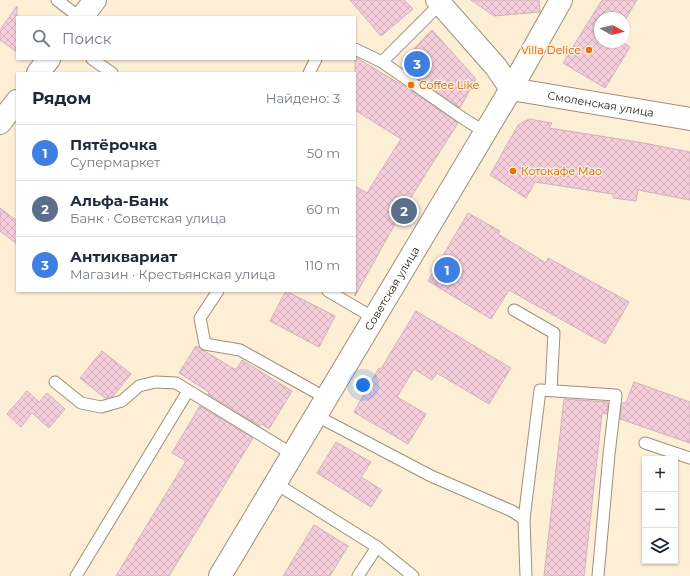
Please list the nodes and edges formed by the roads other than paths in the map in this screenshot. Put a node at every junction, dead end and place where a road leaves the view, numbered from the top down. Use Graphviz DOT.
graph roads {
  1 [pos="57,0"];
  2 [pos="95,0"];
  3 [pos="561,0"];
  4 [pos="438,2"];
  5 [pos="79,16"];
  6 [pos="81,16"];
  7 [pos="356,49"];
  8 [pos="48,60"];
  9 [pos="93,60"];
  10 [pos="316,60"];
  11 [pos="382,62"];
  12 [pos="39,72"];
  13 [pos="111,72"];
  14 [pos="310,72"];
  15 [pos="511,89"];
  16 [pos="16,102"];
  17 [pos="690,119"];
  18 [pos="0,123"];
  19 [pos="485,132"];
  20 [pos="217,292"];
  21 [pos="330,292"];
  22 [pos="514,310"];
  23 [pos="374,318"];
  24 [pos="55,382"];
  25 [pos="551,390"];
  26 [pos="188,391"];
  27 [pos="321,407"];
  28 [pos="645,443"];
  29 [pos="292,454"];
  30 [pos="690,458"];
  31 [pos="275,483"];
  32 [pos="524,519"];
  33 [pos="377,546"];
  34 [pos="76,576"];
  35 [pos="220,576"];
  36 [pos="358,576"];
  37 [pos="413,576"];
  38 [pos="526,576"];
  39 [pos="598,576"];
  1 -- 5 [label="lane"];
  2 -- 6 [label="main road"];
  3 -- 15 [label="main road, Советская улица"];
  4 -- 11 [label="lane"];
  4 -- 15 [label="main road"];
  7 -- 11 [label="lane"];
  8 -- 12 [label="main road"];
  9 -- 13 [label="lane"];
  10 -- 14 [label="lane"];
  11 -- 19 [label="lane"];
  15 -- 17 [label="main road, Смоленская улица"];
  15 -- 19 [label="main road, Советская улица"];
  16 -- 18 [label="main road"];
  19 -- 23 [label="main road, Советская улица"];
  20 -- 27 [label="lane"];
  21 -- 23 [label="lane"];
  22 -- 25 [label="lane"];
  23 -- 27 [label="main road, Советская улица"];
  24 -- 26 [label="lane"];
  25 -- 32 [label="lane"];
  25 -- 39 [label="lane"];
  26 -- 29 [label="lane"];
  26 -- 34 [label="lane"];
  27 -- 29 [label="main road, Советская улица"];
  27 -- 32 [label="lane"];
  28 -- 30 [label="lane"];
  29 -- 31 [label="main road, Советская улица"];
  31 -- 33 [label="lane"];
  31 -- 35 [label="main road, Советская улица"];
  32 -- 38 [label="lane"];
  33 -- 36 [label="lane"];
  33 -- 37 [label="lane"];
}
